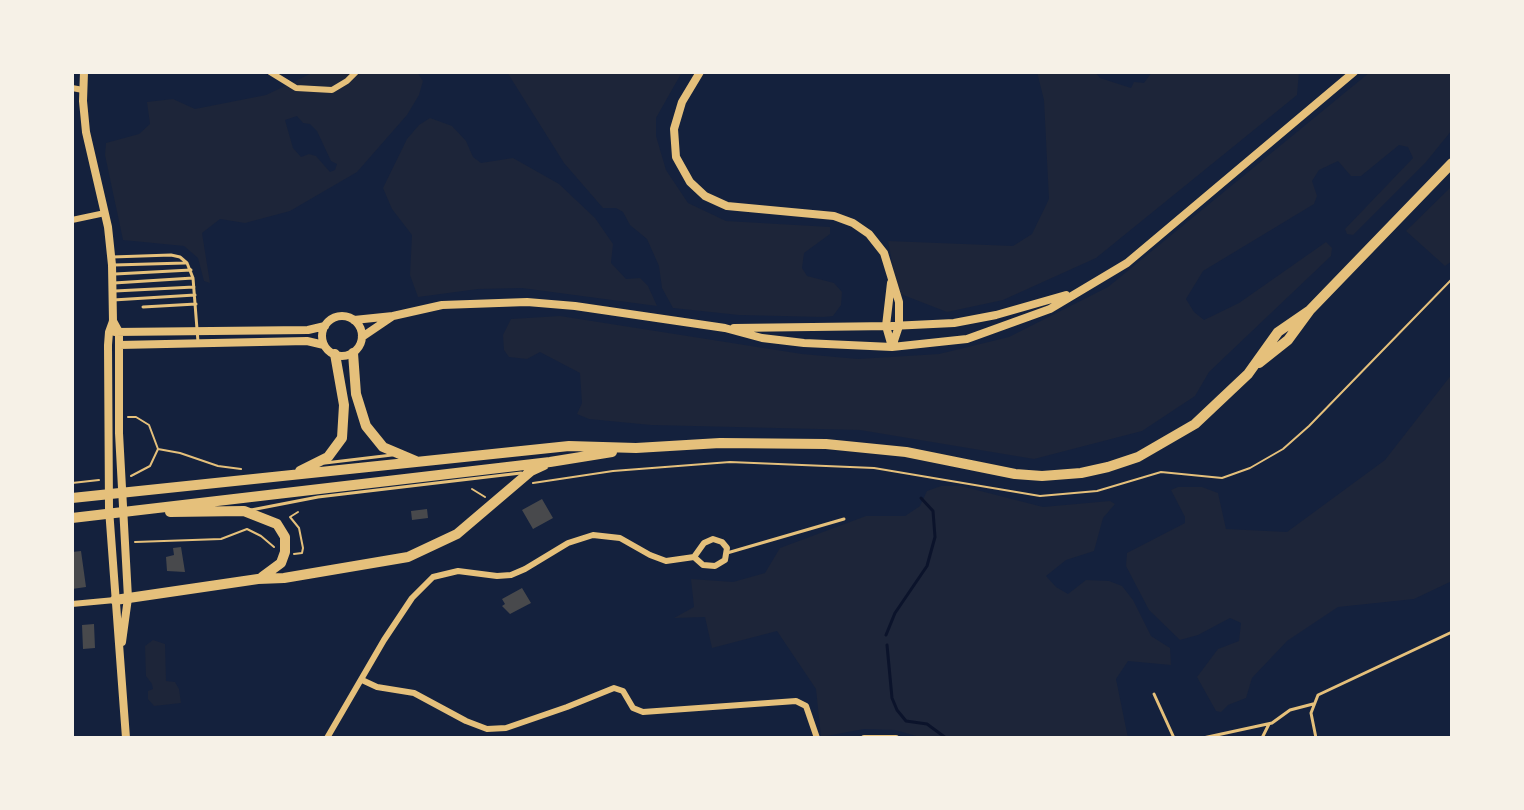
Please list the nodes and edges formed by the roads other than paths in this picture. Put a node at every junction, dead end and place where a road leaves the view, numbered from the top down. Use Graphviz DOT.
graph roads {
  1 [pos="84,72"];
  2 [pos="270,72"];
  3 [pos="356,72"];
  4 [pos="700,72"];
  5 [pos="1354,72"];
  6 [pos="72,88"];
  7 [pos="83,90"];
  8 [pos="1452,163"];
  9 [pos="105,213"];
  10 [pos="72,220"];
  11 [pos="187,263"];
  12 [pos="191,270"];
  13 [pos="193,278"];
  14 [pos="112,279"];
  15 [pos="891,283"];
  16 [pos="194,287"];
  17 [pos="1077,291"];
  18 [pos="195,295"];
  19 [pos="196,304"];
  20 [pos="143,307"];
  21 [pos="393,316"];
  22 [pos="354,320"];
  23 [pos="113,321"];
  24 [pos="325,326"];
  25 [pos="886,326"];
  26 [pos="899,326"];
  27 [pos="725,328"];
  28 [pos="198,330"];
  29 [pos="119,332"];
  30 [pos="109,333"];
  31 [pos="362,337"];
  32 [pos="199,343"];
  33 [pos="108,345"];
  34 [pos="119,345"];
  35 [pos="324,345"];
  36 [pos="892,347"];
  37 [pos="353,353"];
  38 [pos="334,354"];
  39 [pos="636,448"];
  40 [pos="397,455"];
  41 [pos="550,462"];
  42 [pos="419,463"];
  43 [pos="316,465"];
  44 [pos="531,471"];
  45 [pos="285,474"];
  46 [pos="72,498"];
  47 [pos="148,511"];
  48 [pos="244,511"];
  49 [pos="72,518"];
  50 [pos="844,519"];
  51 [pos="727,553"];
  52 [pos="694,557"];
  53 [pos="258,579"];
  54 [pos="128,598"];
  55 [pos="112,600"];
  56 [pos="72,604"];
  57 [pos="1452,632"];
  58 [pos="121,645"];
  59 [pos="362,680"];
  60 [pos="1154,694"];
  61 [pos="1313,704"];
  62 [pos="1269,724"];
  63 [pos="126,738"];
  64 [pos="327,738"];
  65 [pos="817,738"];
  66 [pos="865,738"];
  67 [pos="896,738"];
  68 [pos="1174,738"];
  69 [pos="1203,738"];
  70 [pos="1262,738"];
  71 [pos="1316,738"];
  1 -- 7 [label="street"];
  2 -- 3 [label="street"];
  4 -- 15 [label="street"];
  5 -- 17 [label="street"];
  6 -- 7 [label="street"];
  7 -- 9 [label="street"];
  8 -- 39 [label="highway"];
  9 -- 10 [label="street"];
  9 -- 14 [label="street"];
  11 -- 12 [label="lane"];
  11 -- 14 [label="lane"];
  11 -- 14 [label="lane"];
  12 -- 13 [label="lane"];
  12 -- 14 [label="lane"];
  13 -- 14 [label="lane"];
  13 -- 16 [label="lane"];
  14 -- 16 [label="lane"];
  14 -- 18 [label="lane"];
  14 -- 23 [label="street"];
  15 -- 25 [label="street"];
  15 -- 26 [label="street"];
  16 -- 18 [label="lane"];
  17 -- 26 [label="street"];
  17 -- 36 [label="street"];
  18 -- 19 [label="lane"];
  19 -- 20 [label="lane"];
  19 -- 28 [label="lane"];
  21 -- 22 [label="street"];
  21 -- 27 [label="street"];
  21 -- 31 [label="street"];
  22 -- 24 [label="street"];
  22 -- 31 [label="street"];
  23 -- 29 [label="street"];
  23 -- 30 [label="street"];
  24 -- 28 [label="street"];
  24 -- 35 [label="street"];
  25 -- 26 [label="street"];
  25 -- 27 [label="street"];
  25 -- 36 [label="street"];
  26 -- 36 [label="street"];
  27 -- 36 [label="street"];
  28 -- 29 [label="street"];
  28 -- 32 [label="lane"];
  29 -- 30 [label="street"];
  29 -- 34 [label="street"];
  30 -- 33 [label="street"];
  31 -- 37 [label="street"];
  32 -- 34 [label="street"];
  32 -- 35 [label="street"];
  33 -- 34 [label="street"];
  33 -- 55 [label="street"];
  34 -- 54 [label="street"];
  35 -- 38 [label="street"];
  37 -- 38 [label="street"];
  37 -- 40 [label="highway"];
  38 -- 43 [label="highway"];
  39 -- 41 [label="highway"];
  39 -- 42 [label="highway"];
  40 -- 42 [label="highway"];
  40 -- 43 [label="lane"];
  41 -- 44 [label="highway"];
  41 -- 47 [label="highway"];
  42 -- 45 [label="highway"];
  43 -- 45 [label="highway"];
  44 -- 48 [label="lane"];
  44 -- 53 [label="highway"];
  45 -- 46 [label="highway"];
  47 -- 48 [label="highway"];
  47 -- 49 [label="highway"];
  48 -- 53 [label="highway"];
  50 -- 51 [label="lane"];
  51 -- 52 [label="street"];
  51 -- 52 [label="street"];
  52 -- 59 [label="street"];
  53 -- 54 [label="highway"];
  54 -- 55 [label="highway"];
  54 -- 58 [label="street"];
  55 -- 56 [label="street"];
  55 -- 58 [label="street"];
  57 -- 61 [label="lane"];
  58 -- 63 [label="street"];
  59 -- 64 [label="street"];
  59 -- 65 [label="street"];
  60 -- 68 [label="lane"];
  61 -- 62 [label="lane"];
  61 -- 71 [label="lane"];
  62 -- 69 [label="lane"];
  62 -- 70 [label="lane"];
  66 -- 67 [label="street"];
}
